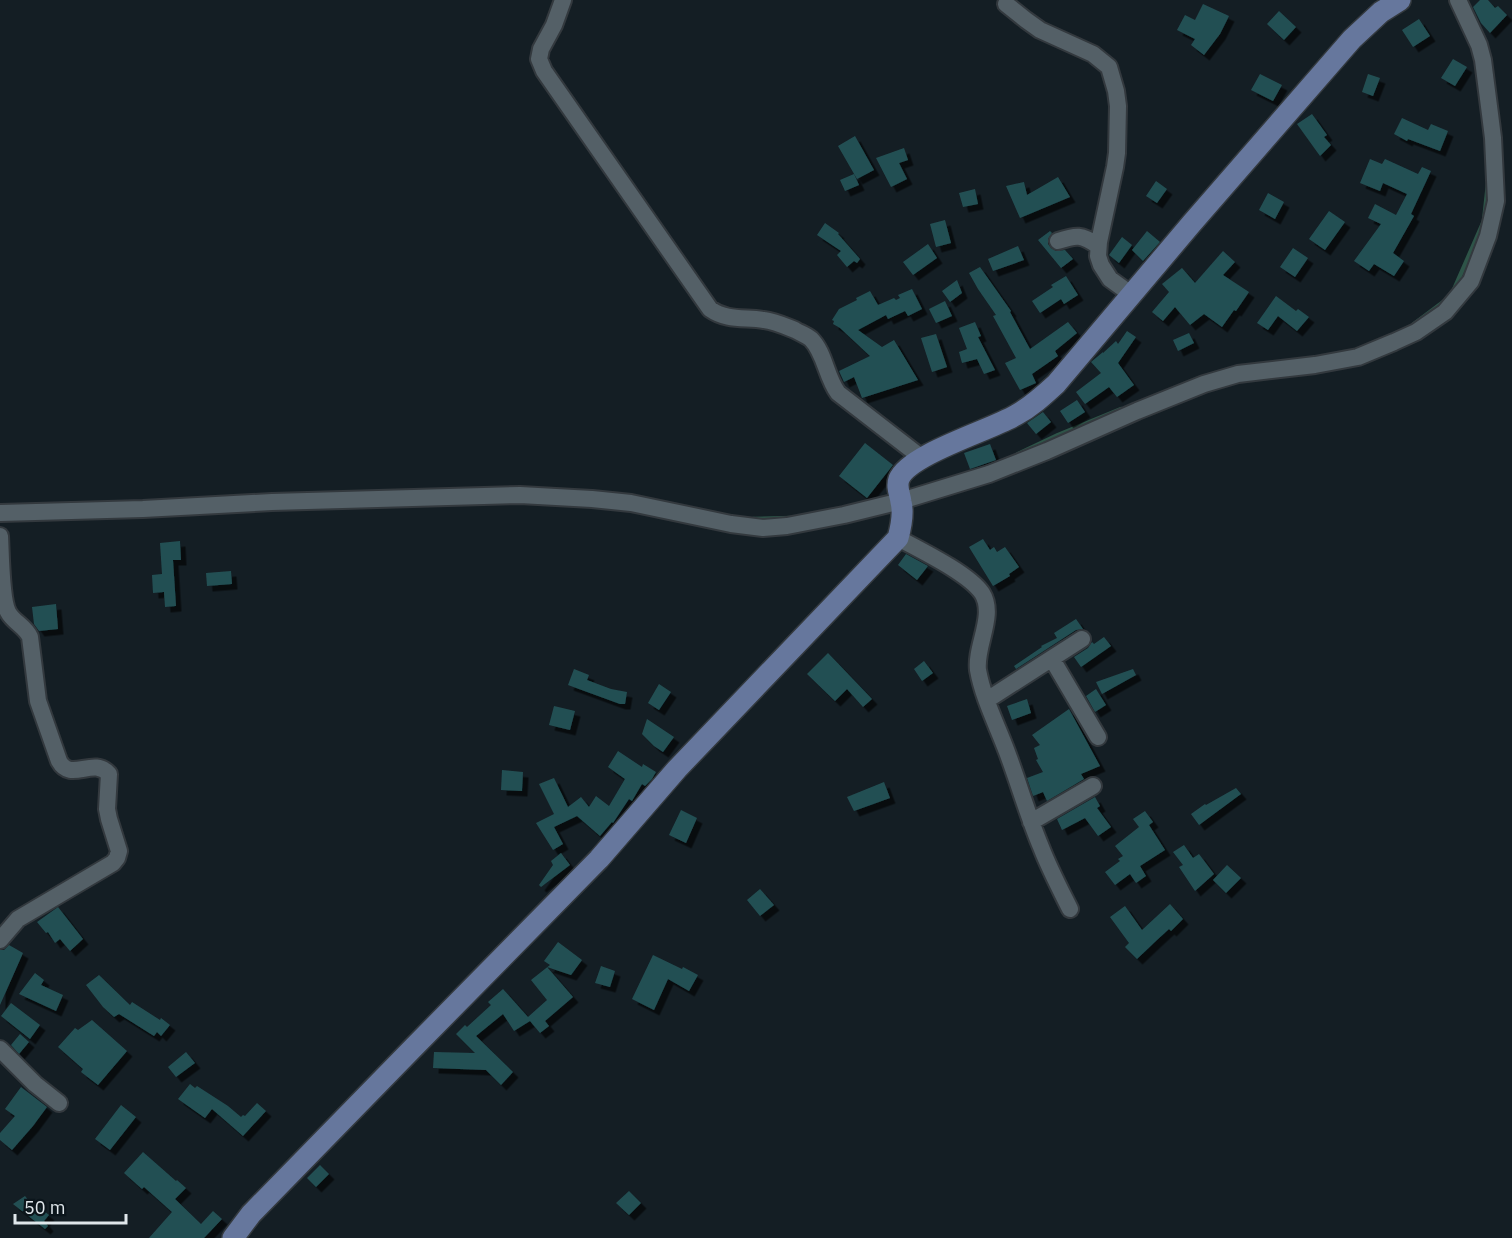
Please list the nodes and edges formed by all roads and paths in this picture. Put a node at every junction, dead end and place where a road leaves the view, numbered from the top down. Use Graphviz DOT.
graph roads {
  1 [pos="563,0"];
  2 [pos="1400,0"];
  3 [pos="1458,0"];
  4 [pos="1006,4"];
  5 [pos="1058,241"];
  6 [pos="1098,246"];
  7 [pos="1132,295"];
  8 [pos="922,458"];
  9 [pos="900,494"];
  10 [pos="0,513"];
  11 [pos="0,536"];
  12 [pos="898,538"];
  13 [pos="1082,639"];
  14 [pos="1052,658"];
  15 [pos="987,700"];
  16 [pos="1098,737"];
  17 [pos="1093,786"];
  18 [pos="1031,822"];
  19 [pos="1070,909"];
  20 [pos="0,940"];
  21 [pos="0,1049"];
  22 [pos="59,1103"];
  23 [pos="233,1238"];
  1 -- 8 [label="street"];
  2 -- 7 [label="main road"];
  3 -- 9 [label="street"];
  4 -- 6 [label="street"];
  5 -- 6 [label="street"];
  6 -- 7 [label="street"];
  7 -- 8 [label="main road"];
  8 -- 9 [label="main road"];
  9 -- 10 [label="street"];
  9 -- 12 [label="main road"];
  11 -- 20 [label="street"];
  12 -- 15 [label="street"];
  12 -- 23 [label="main road"];
  13 -- 14 [label="street"];
  14 -- 15 [label="street"];
  14 -- 16 [label="street"];
  15 -- 18 [label="street"];
  17 -- 18 [label="street"];
  18 -- 19 [label="street"];
  21 -- 22 [label="street"];
}
